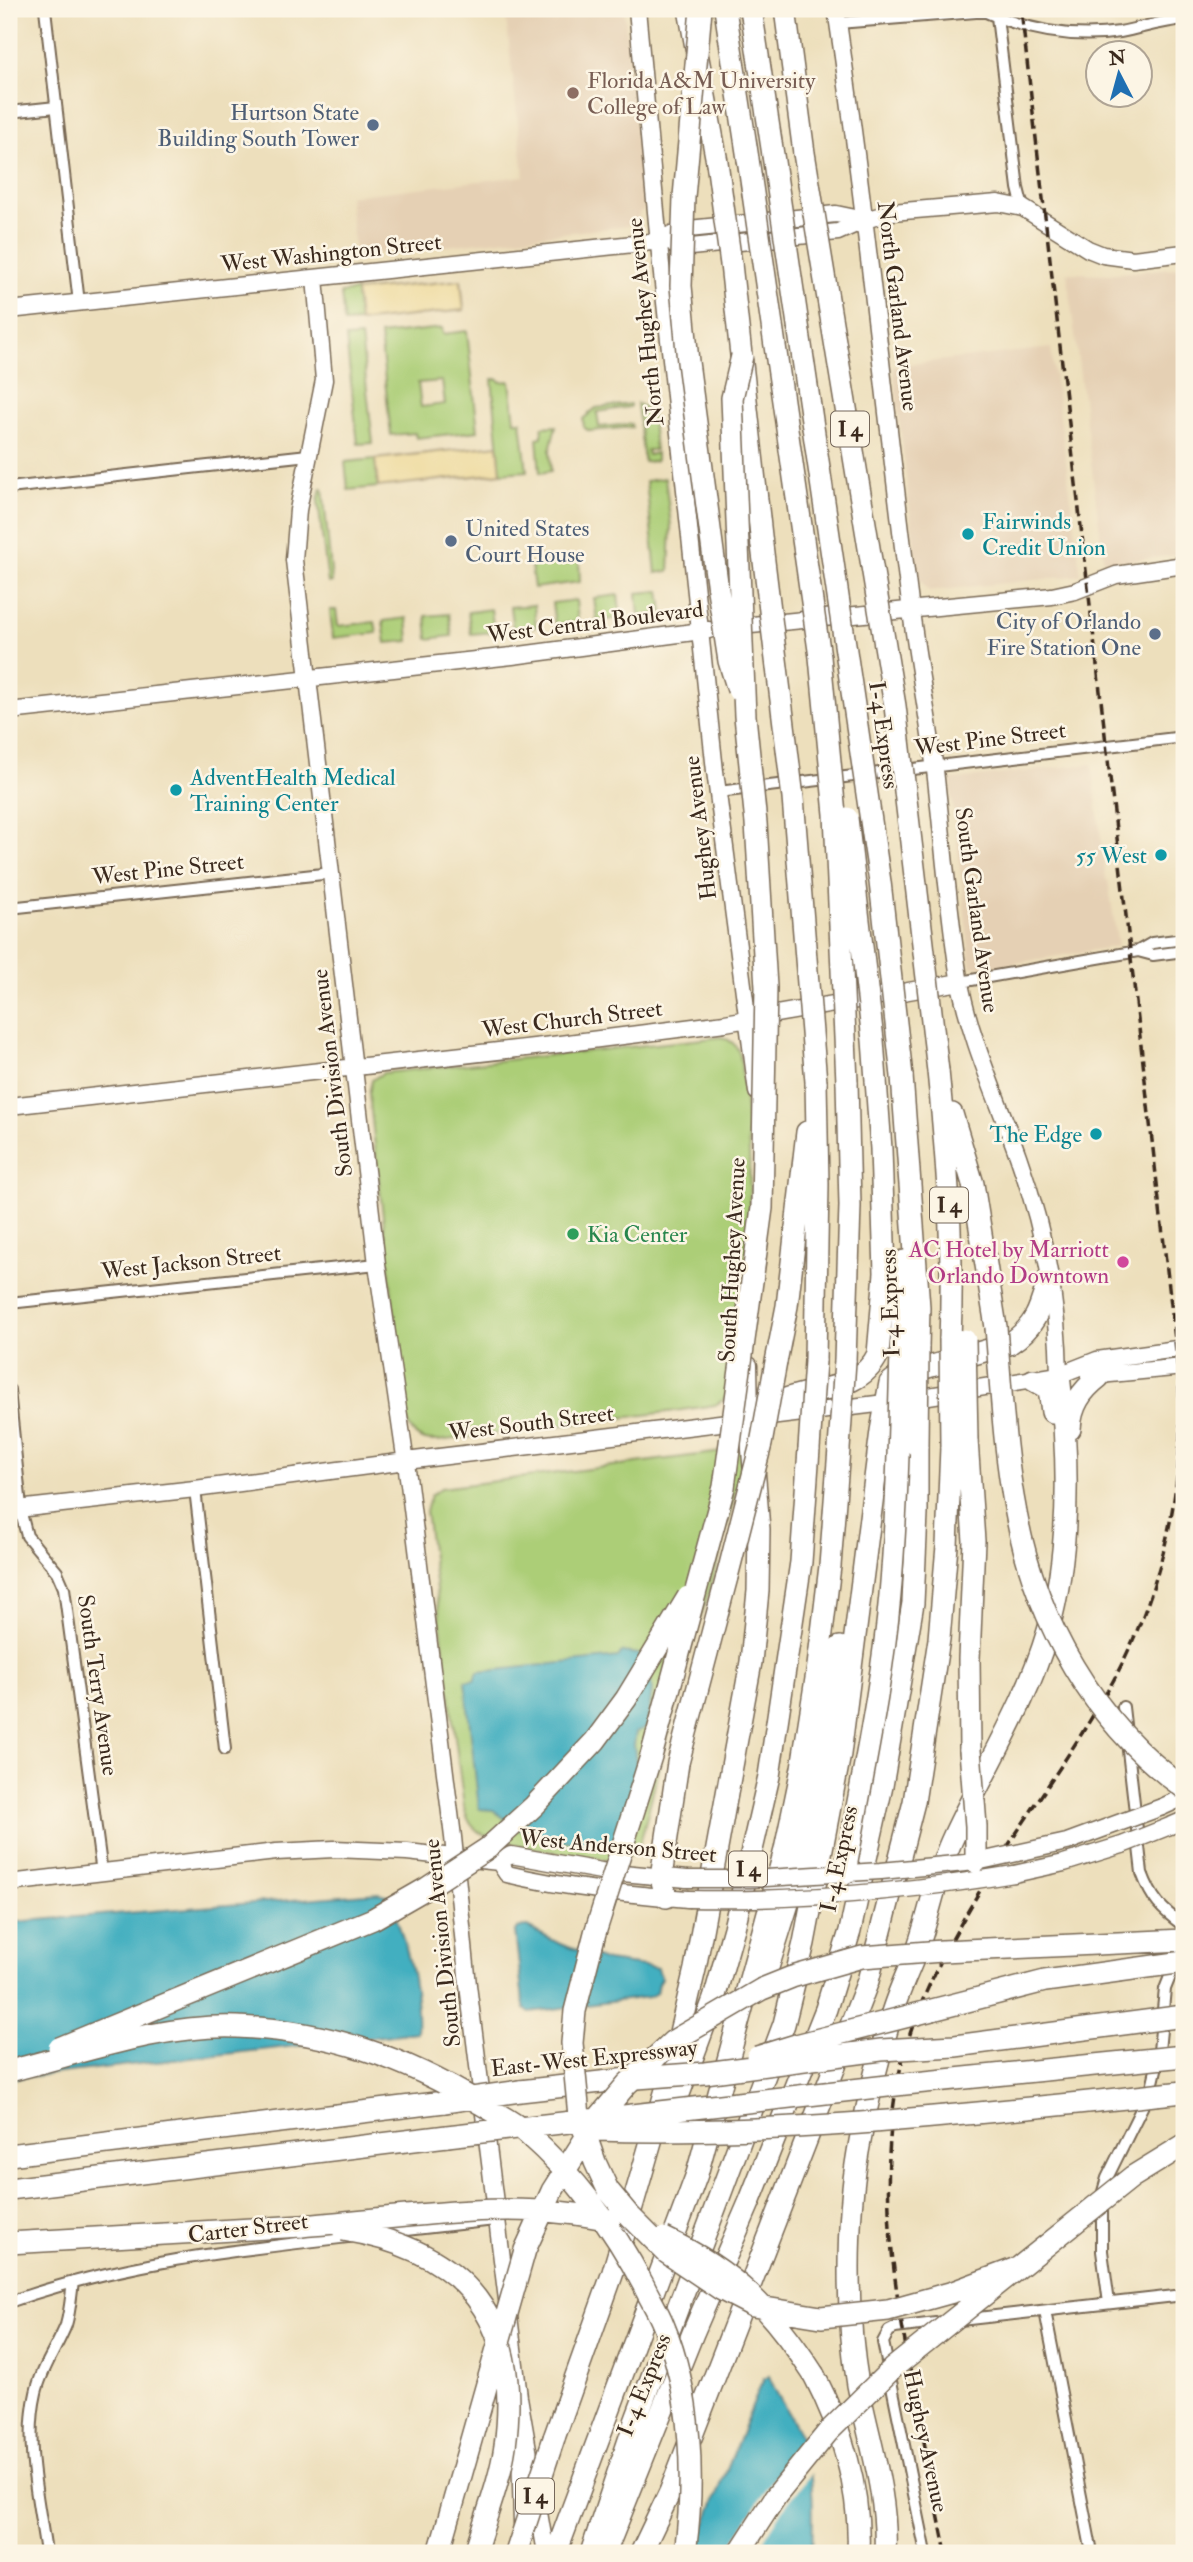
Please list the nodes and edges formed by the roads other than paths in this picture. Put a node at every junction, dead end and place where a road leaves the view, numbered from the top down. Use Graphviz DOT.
graph roads {
  1 [pos="45,9"];
  2 [pos="637,9"];
  3 [pos="689,9"];
  4 [pos="702,9"];
  5 [pos="725,9"];
  6 [pos="751,9"];
  7 [pos="785,9"];
  8 [pos="992,15"];
  9 [pos="837,16"];
  10 [pos="1184,19"];
  11 [pos="56,107"];
  12 [pos="9,112"];
  13 [pos="1023,208"];
  14 [pos="865,220"];
  15 [pos="659,241"];
  16 [pos="1184,253"];
  17 [pos="315,278"];
  18 [pos="79,303"];
  19 [pos="9,310"];
  20 [pos="742,356"];
  21 [pos="308,455"];
  22 [pos="9,488"];
  23 [pos="1184,565"];
  24 [pos="911,609"];
  25 [pos="701,631"];
  26 [pos="820,657"];
  27 [pos="309,679"];
  28 [pos="9,711"];
  29 [pos="745,716"];
  30 [pos="1184,737"];
  31 [pos="934,767"];
  32 [pos="718,792"];
  33 [pos="332,873"];
  34 [pos="9,908"];
  35 [pos="1184,939"];
  36 [pos="1138,951"];
  37 [pos="1184,951"];
  38 [pos="960,982"];
  39 [pos="746,1020"];
  40 [pos="355,1066"];
  41 [pos="938,1071"];
  42 [pos="816,1089"];
  43 [pos="9,1106"];
  44 [pos="377,1264"];
  45 [pos="1049,1278"];
  46 [pos="9,1303"];
  47 [pos="1184,1348"];
  48 [pos="910,1349"];
  49 [pos="1184,1367"];
  50 [pos="1059,1375"];
  51 [pos="1099,1377"];
  52 [pos="1033,1380"];
  53 [pos="9,1390"];
  54 [pos="879,1404"];
  55 [pos="750,1419"];
  56 [pos="959,1443"];
  57 [pos="405,1461"];
  58 [pos="195,1489"];
  59 [pos="14,1509"];
  60 [pos="701,1574"];
  61 [pos="1033,1674"];
  62 [pos="1123,1707"];
  63 [pos="225,1749"];
  64 [pos="1184,1788"];
  65 [pos="1184,1797"];
  66 [pos="1177,1823"];
  67 [pos="455,1858"];
  68 [pos="972,1872"];
  69 [pos="102,1873"];
  70 [pos="843,1883"];
  71 [pos="9,1884"];
  72 [pos="672,1891"];
  73 [pos="1184,1926"];
  74 [pos="1184,1940"];
  75 [pos="1184,1948"];
  76 [pos="1184,1962"];
  77 [pos="1184,2016"];
  78 [pos="1184,2056"];
  79 [pos="9,2070"];
  80 [pos="705,2073"];
  81 [pos="1184,2092"];
  82 [pos="523,2128"];
  83 [pos="1184,2145"];
  84 [pos="9,2155"];
  85 [pos="697,2174"];
  86 [pos="9,2189"];
  87 [pos="498,2220"];
  88 [pos="302,2227"];
  89 [pos="9,2243"];
  90 [pos="1014,2269"];
  91 [pos="613,2272"];
  92 [pos="73,2283"];
  93 [pos="1184,2295"];
  94 [pos="9,2302"];
  95 [pos="1109,2303"];
  96 [pos="1045,2311"];
  97 [pos="519,2397"];
  98 [pos="670,2492"];
  99 [pos="46,2553"];
  100 [pos="439,2553"];
  101 [pos="475,2553"];
  102 [pos="516,2553"];
  103 [pos="525,2553"];
  104 [pos="546,2553"];
  105 [pos="556,2553"];
  106 [pos="591,2553"];
  107 [pos="605,2553"];
  108 [pos="641,2553"];
  109 [pos="656,2553"];
  110 [pos="685,2553"];
  111 [pos="739,2553"];
  112 [pos="858,2553"];
  113 [pos="884,2553"];
  114 [pos="926,2553"];
  115 [pos="1092,2553"];
  1 -- 11 [label="street"];
  2 -- 15 [label="street, North Hughey Avenue"];
  3 -- 20 [label="highway, I 4, bridge"];
  4 -- 29 [label="highway, bridge"];
  5 -- 26 [label="highway, I-4 Express, bridge"];
  6 -- 48 [label="highway, I-4 Express, bridge"];
  7 -- 41 [label="highway, I 4, bridge"];
  8 -- 9 [label="street"];
  8 -- 10 [label="street"];
  8 -- 13 [label="street"];
  9 -- 14 [label="street, North Garland Avenue"];
  11 -- 12 [label="street"];
  11 -- 18 [label="street"];
  13 -- 14 [label="street, West Washington Street"];
  13 -- 16 [label="street, West Washington Street"];
  14 -- 15 [label="street, West Washington Street"];
  14 -- 24 [label="street, North Garland Avenue"];
  15 -- 17 [label="street, West Washington Street"];
  15 -- 25 [label="street, North Hughey Avenue"];
  17 -- 18 [label="street, West Washington Street"];
  17 -- 21 [label="street, South Division Avenue"];
  18 -- 19 [label="street, West Washington Street"];
  20 -- 29 [label="highway, bridge"];
  20 -- 42 [label="highway, I 4, bridge"];
  21 -- 22 [label="street"];
  21 -- 27 [label="street, South Division Avenue"];
  23 -- 24 [label="street, West Central Boulevard"];
  24 -- 25 [label="street, West Central Boulevard"];
  24 -- 31 [label="street, South Garland Avenue"];
  25 -- 27 [label="street, West Central Boulevard"];
  25 -- 32 [label="street, Hughey Avenue"];
  26 -- 55 [label="highway, bridge"];
  26 -- 85 [label="highway, I-4 Express, bridge"];
  27 -- 28 [label="street, West Central Boulevard"];
  27 -- 33 [label="street, South Division Avenue"];
  29 -- 60 [label="highway, bridge"];
  30 -- 31 [label="street, West Pine Street"];
  31 -- 32 [label="street, West Pine Street"];
  31 -- 38 [label="street, South Garland Avenue"];
  32 -- 39 [label="street, Hughey Avenue"];
  33 -- 34 [label="street, West Pine Street"];
  33 -- 40 [label="street, South Division Avenue"];
  35 -- 36 [label="street, West Church Street"];
  36 -- 37 [label="street, West Church Street"];
  36 -- 38 [label="street, West Church Street"];
  38 -- 39 [label="street, West Church Street"];
  38 -- 45 [label="street, South Garland Avenue"];
  39 -- 40 [label="street, West Church Street"];
  39 -- 55 [label="street, South Hughey Avenue"];
  40 -- 43 [label="street, West Church Street"];
  40 -- 44 [label="street, South Division Avenue"];
  41 -- 56 [label="highway, I 4, bridge"];
  41 -- 64 [label="highway, bridge"];
  42 -- 72 [label="highway, bridge"];
  42 -- 91 [label="highway, I 4, bridge"];
  44 -- 46 [label="street, West Jackson Street"];
  44 -- 57 [label="street, South Division Avenue"];
  45 -- 50 [label="street, South Garland Avenue"];
  45 -- 54 [label="highway"];
  47 -- 50 [label="street, West South Street"];
  48 -- 70 [label="highway, bridge"];
  48 -- 107 [label="highway, I-4 Express, bridge"];
  49 -- 51 [label="street, West South Street"];
  50 -- 51 [label="street, West South Street"];
  50 -- 52 [label="street, West South Street"];
  50 -- 61 [label="highway"];
  51 -- 61 [label="highway"];
  52 -- 54 [label="street, West South Street"];
  52 -- 61 [label="highway"];
  53 -- 59 [label="street, South Terry Avenue"];
  54 -- 55 [label="street, West South Street"];
  54 -- 85 [label="highway"];
  54 -- 106 [label="highway"];
  55 -- 57 [label="street, West South Street"];
  55 -- 91 [label="highway"];
  56 -- 68 [label="highway, bridge"];
  56 -- 98 [label="highway, I 4"];
  57 -- 58 [label="street, West South Street"];
  57 -- 67 [label="street, South Division Avenue"];
  58 -- 59 [label="street, West South Street"];
  58 -- 63 [label="street"];
  59 -- 69 [label="street, South Terry Avenue"];
  60 -- 79 [label="highway, bridge"];
  60 -- 90 [label="highway, bridge"];
  61 -- 113 [label="highway"];
  62 -- 73 [label="street"];
  65 -- 68 [label="street, West Anderson Street, bridge"];
  66 -- 68 [label="street, West Anderson Street, bridge"];
  67 -- 69 [label="street, West Anderson Street"];
  67 -- 72 [label="street, West Anderson Street"];
  67 -- 87 [label="street, South Division Avenue"];
  68 -- 70 [label="street, West Anderson Street, bridge"];
  69 -- 71 [label="street, West Anderson Street"];
  70 -- 72 [label="street, West Anderson Street, bridge"];
  70 -- 72 [label="street, West Anderson Street, bridge"];
  74 -- 100 [label="highway, bridge"];
  75 -- 95 [label="street"];
  76 -- 80 [label="highway, bridge"];
  77 -- 80 [label="highway, East-West Expressway, bridge"];
  78 -- 82 [label="highway, bridge"];
  79 -- 110 [label="highway, bridge"];
  80 -- 84 [label="highway, East-West Expressway, bridge"];
  81 -- 82 [label="highway, bridge"];
  82 -- 86 [label="highway, bridge"];
  83 -- 90 [label="highway, bridge"];
  85 -- 105 [label="highway, I-4 Express"];
  87 -- 92 [label="street, Carter Street"];
  87 -- 97 [label="street, South Division Avenue"];
  88 -- 89 [label="highway"];
  88 -- 101 [label="highway, bridge"];
  88 -- 112 [label="highway, bridge"];
  90 -- 111 [label="highway, bridge"];
  91 -- 102 [label="highway, I 4, bridge"];
  92 -- 94 [label="street, Carter Street"];
  92 -- 99 [label="street"];
  93 -- 95 [label="street"];
  95 -- 96 [label="street"];
  96 -- 114 [label="street, Hughey Avenue"];
  96 -- 115 [label="street"];
  97 -- 103 [label="street, South Division Avenue"];
  97 -- 104 [label="street, South Division Avenue"];
  98 -- 108 [label="highway, I 4"];
  98 -- 109 [label="highway"];
}
